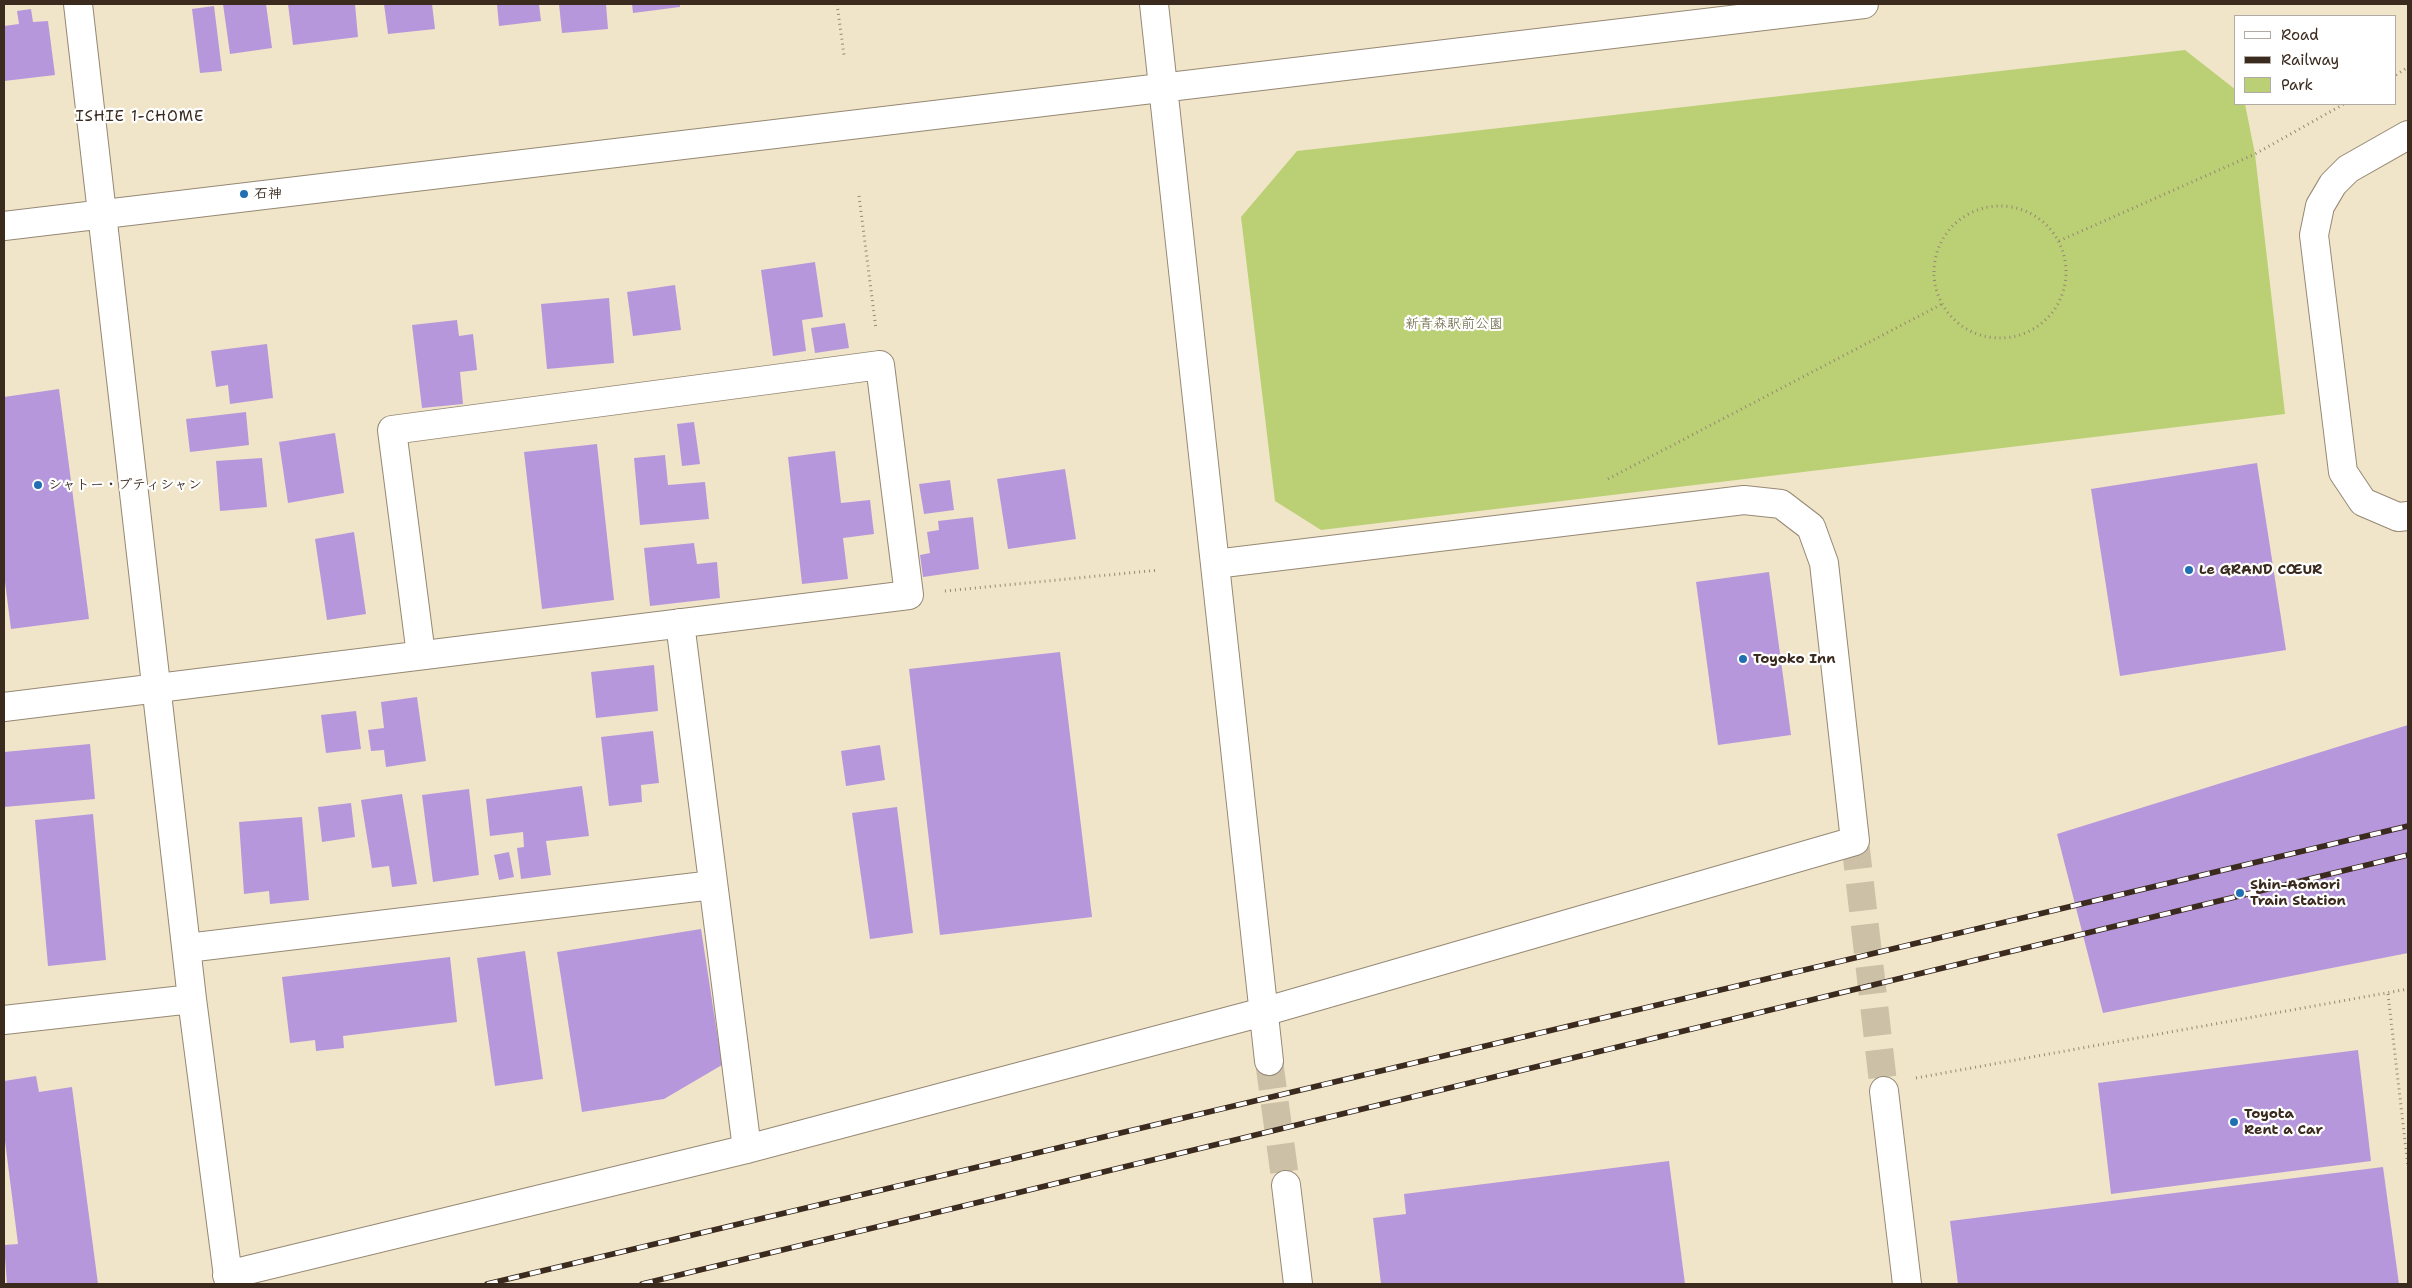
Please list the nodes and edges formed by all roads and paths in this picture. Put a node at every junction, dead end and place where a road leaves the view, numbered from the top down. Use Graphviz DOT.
graph roads {
  1 [pos="78,4"];
  2 [pos="837,4"];
  3 [pos="1154,4"];
  4 [pos="1864,4"];
  5 [pos="844,54"];
  6 [pos="1164,87"];
  7 [pos="2342,105"];
  8 [pos="2408,135"];
  9 [pos="859,196"];
  10 [pos="101,215"];
  11 [pos="4,226"];
  12 [pos="2059,241"];
  13 [pos="1942,304"];
  14 [pos="880,365"];
  15 [pos="1609,516"];
  16 [pos="2408,516"];
  17 [pos="1215,564"];
  18 [pos="1159,570"];
  19 [pos="910,595"];
  20 [pos="680,623"];
  21 [pos="421,655"];
  22 [pos="158,688"];
  23 [pos="4,707"];
  24 [pos="713,885"];
  25 [pos="187,948"];
  26 [pos="2408,989"];
  27 [pos="2388,994"];
  28 [pos="192,999"];
  29 [pos="1263,1012"];
  30 [pos="4,1020"];
  31 [pos="1269,1061"];
  32 [pos="1915,1078"];
  33 [pos="1884,1091"];
  34 [pos="747,1149"];
  35 [pos="2408,1168"];
  36 [pos="1286,1185"];
  37 [pos="228,1279"];
  38 [pos="1298,1284"];
  39 [pos="1907,1284"];
  1 -- 10 [label="street"];
  2 -- 5 [label="path"];
  3 -- 6 [label="street"];
  4 -- 6 [label="street"];
  6 -- 10 [label="street"];
  6 -- 17 [label="street"];
  7 -- 12 [label="path"];
  8 -- 16 [label="street"];
  9 -- 14 [label="path"];
  10 -- 11 [label="street"];
  10 -- 22 [label="street"];
  12 -- 13 [label="path"];
  12 -- 13 [label="path"];
  13 -- 15 [label="path"];
  14 -- 19 [label="street"];
  14 -- 21 [label="street"];
  15 -- 17 [label="street"];
  15 -- 29 [label="street"];
  17 -- 29 [label="street"];
  18 -- 19 [label="path"];
  19 -- 20 [label="street"];
  20 -- 21 [label="street"];
  20 -- 24 [label="street"];
  21 -- 22 [label="street"];
  22 -- 23 [label="street"];
  22 -- 25 [label="street"];
  24 -- 25 [label="street"];
  24 -- 34 [label="street"];
  25 -- 28 [label="street"];
  26 -- 27 [label="path"];
  27 -- 32 [label="path"];
  27 -- 35 [label="path"];
  28 -- 30 [label="street"];
  28 -- 37 [label="street"];
  29 -- 31 [label="street"];
  29 -- 34 [label="street"];
  33 -- 39 [label="street"];
  34 -- 37 [label="street"];
  36 -- 38 [label="street"];
}
